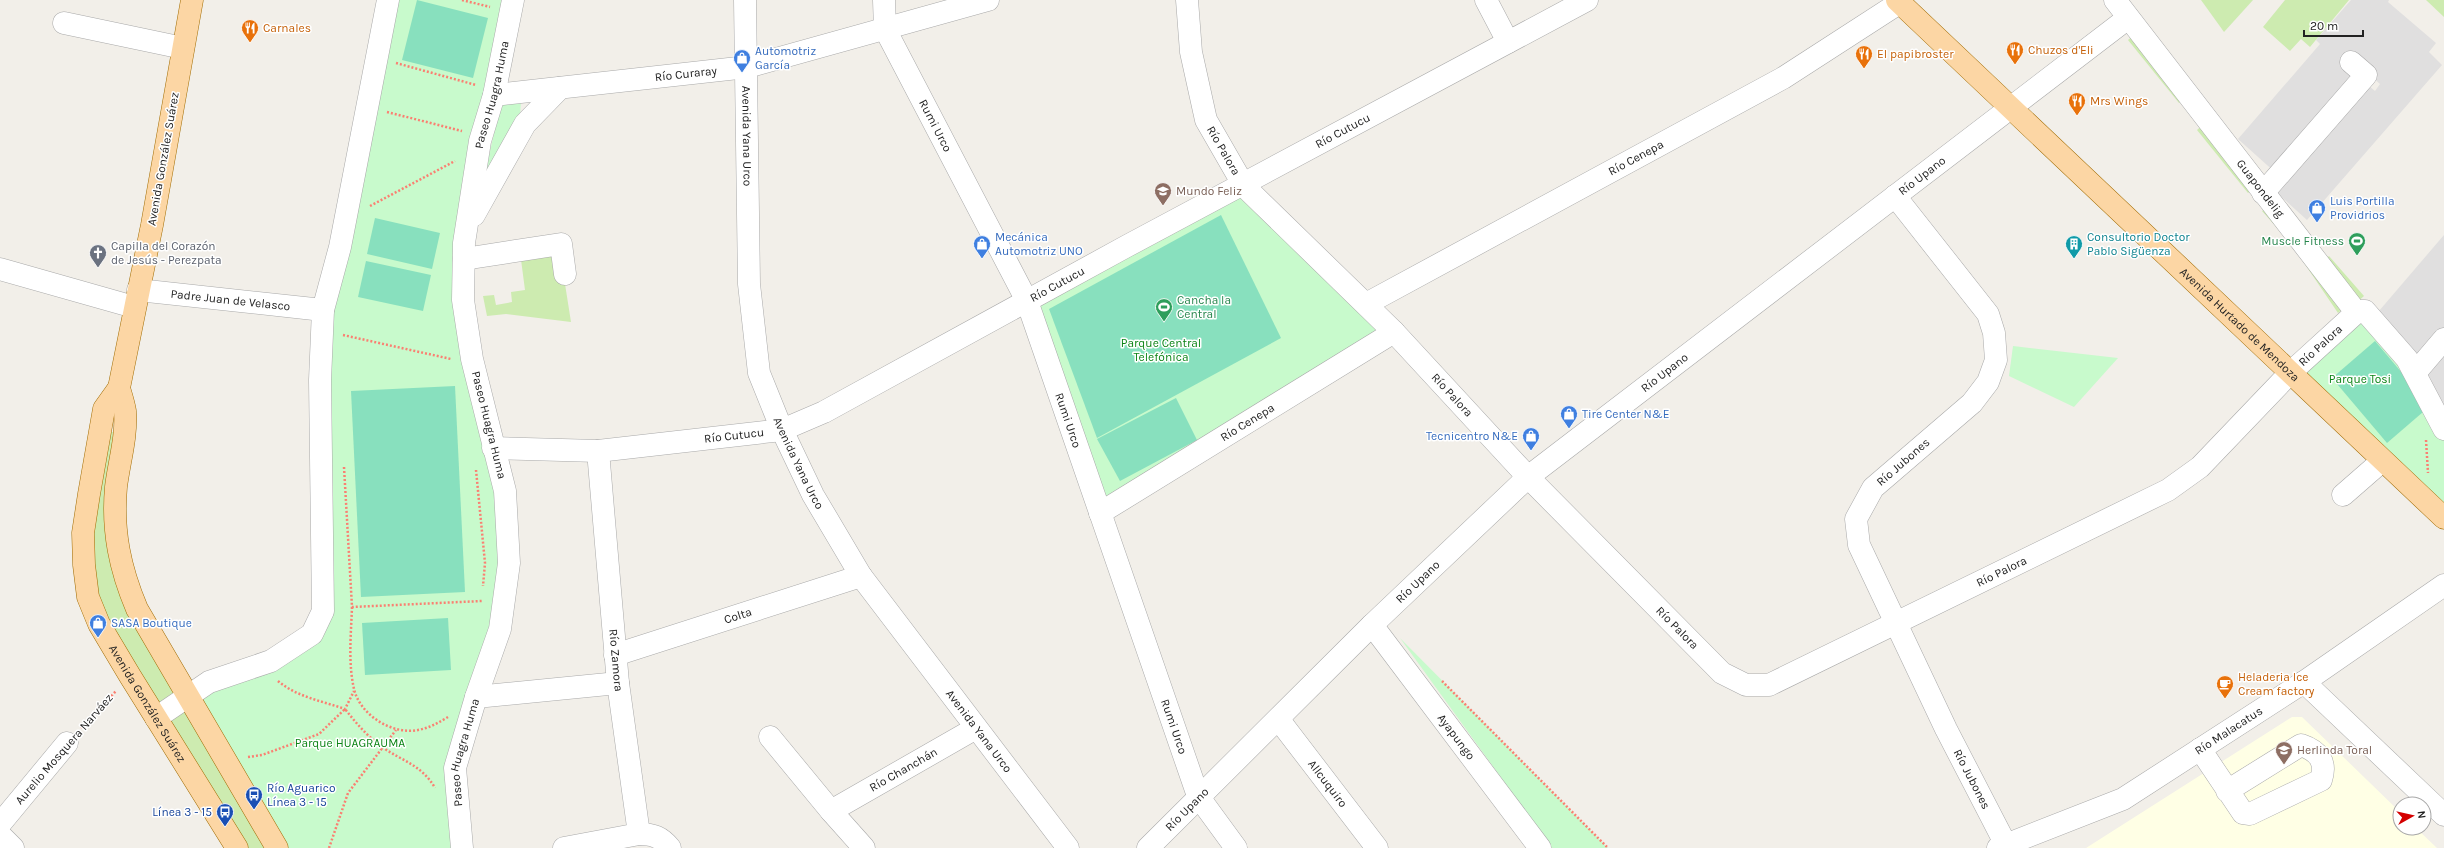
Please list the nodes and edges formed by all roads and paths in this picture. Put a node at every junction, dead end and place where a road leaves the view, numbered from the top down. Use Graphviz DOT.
graph roads {
  1 [pos="192,0"];
  2 [pos="388,0"];
  3 [pos="462,0"];
  4 [pos="745,0"];
  5 [pos="884,0"];
  6 [pos="988,0"];
  7 [pos="1187,0"];
  8 [pos="1486,0"];
  9 [pos="1587,0"];
  10 [pos="2115,0"];
  11 [pos="1898,1"];
  12 [pos="512,6"];
  13 [pos="2128,18"];
  14 [pos="64,24"];
  15 [pos="885,29"];
  16 [pos="1508,42"];
  17 [pos="183,48"];
  18 [pos="393,63"];
  19 [pos="746,67"];
  20 [pos="2365,74"];
  21 [pos="560,88"];
  22 [pos="487,91"];
  23 [pos="2012,109"];
  24 [pos="383,111"];
  25 [pos="470,133"];
  26 [pos="457,160"];
  27 [pos="1244,186"];
  28 [pos="2263,193"];
  29 [pos="1895,196"];
  30 [pos="369,207"];
  31 [pos="467,228"];
  32 [pos="464,259"];
  33 [pos="0,269"];
  34 [pos="565,274"];
  35 [pos="136,299"];
  36 [pos="1027,301"];
  37 [pos="1366,304"];
  38 [pos="323,310"];
  39 [pos="2356,312"];
  40 [pos="1394,332"];
  41 [pos="336,333"];
  42 [pos="2444,339"];
  43 [pos="456,360"];
  44 [pos="2416,373"];
  45 [pos="2289,374"];
  46 [pos="120,388"];
  47 [pos="2442,424"];
  48 [pos="782,430"];
  49 [pos="493,448"];
  50 [pos="598,451"];
  51 [pos="2382,460"];
  52 [pos="344,466"];
  53 [pos="476,466"];
  54 [pos="1528,478"];
  55 [pos="2343,495"];
  56 [pos="2422,497"];
  57 [pos="1100,513"];
  58 [pos="2444,518"];
  59 [pos="861,576"];
  60 [pos="2444,585"];
  61 [pos="352,607"];
  62 [pos="1896,623"];
  63 [pos="1372,625"];
  64 [pos="615,655"];
  65 [pos="259,665"];
  66 [pos="130,676"];
  67 [pos="1439,678"];
  68 [pos="2304,682"];
  69 [pos="618,683"];
  70 [pos="354,691"];
  71 [pos="187,696"];
  72 [pos="476,697"];
  73 [pos="345,709"];
  74 [pos="450,715"];
  75 [pos="156,718"];
  76 [pos="1279,720"];
  77 [pos="976,728"];
  78 [pos="396,730"];
  79 [pos="770,736"];
  80 [pos="67,743"];
  81 [pos="382,747"];
  82 [pos="2200,749"];
  83 [pos="225,760"];
  84 [pos="2227,791"];
  85 [pos="436,792"];
  86 [pos="1198,796"];
  87 [pos="831,811"];
  88 [pos="2444,815"];
  89 [pos="0,824"];
  90 [pos="639,834"];
  91 [pos="0,835"];
  92 [pos="2002,847"];
  93 [pos="13,848"];
  94 [pos="237,848"];
  95 [pos="277,848"];
  96 [pos="328,848"];
  97 [pos="462,848"];
  98 [pos="564,848"];
  99 [pos="670,848"];
  100 [pos="864,848"];
  101 [pos="1068,848"];
  102 [pos="1148,848"];
  103 [pos="1236,848"];
  104 [pos="1377,848"];
  105 [pos="1540,848"];
  106 [pos="1608,848"];
  1 -- 17 [label="main road, Avenida González Suárez"];
  2 -- 38 [label="street"];
  3 -- 12 [label="path"];
  4 -- 19 [label="street, Avenida Yana Urco"];
  5 -- 15 [label="street, Rumi Urco"];
  6 -- 15 [label="street, Río Curaray"];
  7 -- 27 [label="street, Río Palora"];
  8 -- 16 [label="street"];
  9 -- 16 [label="street, Río Cutucu"];
  10 -- 13 [label="street, Guapondelig"];
  11 -- 23 [label="main road, Avenida Hurtado de Mendoza"];
  11 -- 37 [label="street, Río Cenepa"];
  12 -- 22 [label="street, Paseo Huagra Huma"];
  13 -- 23 [label="street, Río Upano"];
  13 -- 28 [label="street, Guapondelig"];
  14 -- 17 [label="street"];
  15 -- 19 [label="street, Río Curaray"];
  15 -- 36 [label="street, Rumi Urco"];
  16 -- 27 [label="street, Río Cutucu"];
  17 -- 35 [label="main road, Avenida González Suárez"];
  18 -- 22 [label="path"];
  19 -- 21 [label="street, Río Curaray"];
  19 -- 48 [label="street, Avenida Yana Urco"];
  20 -- 28 [label="street"];
  21 -- 22 [label="street, Río Curaray"];
  21 -- 31 [label="street"];
  22 -- 31 [label="street, Paseo Huagra Huma"];
  23 -- 29 [label="street, Río Upano"];
  23 -- 45 [label="main road, Avenida Hurtado de Mendoza"];
  24 -- 25 [label="path"];
  26 -- 30 [label="path"];
  27 -- 36 [label="street, Río Cutucu"];
  27 -- 37 [label="street, Río Palora"];
  28 -- 39 [label="street, Guapondelig"];
  29 -- 54 [label="street, Río Upano"];
  29 -- 62 [label="street, Río Jubones"];
  31 -- 32 [label="street, Paseo Huagra Huma"];
  32 -- 34 [label="street"];
  32 -- 49 [label="street, Paseo Huagra Huma"];
  33 -- 35 [label="street, Padre Juan de Velasco"];
  35 -- 38 [label="street, Padre Juan de Velasco"];
  35 -- 46 [label="main road, Avenida González Suárez"];
  36 -- 48 [label="street, Río Cutucu"];
  36 -- 57 [label="street, Rumi Urco"];
  37 -- 40 [label="street, Río Palora"];
  38 -- 65 [label="street"];
  39 -- 44 [label="street, Guapondelig"];
  39 -- 45 [label="street, Río Palora"];
  40 -- 54 [label="street, Río Palora"];
  40 -- 57 [label="street, Río Cenepa"];
  41 -- 43 [label="path"];
  42 -- 44 [label="street"];
  44 -- 47 [label="street, Guapondelig"];
  45 -- 51 [label="main road, Avenida Hurtado de Mendoza"];
  45 -- 62 [label="street, Río Palora"];
  46 -- 66 [label="main road, Avenida González Suárez"];
  46 -- 71 [label="main road, Avenida González Suárez"];
  47 -- 56 [label="path"];
  48 -- 50 [label="street, Río Cutucu"];
  48 -- 59 [label="street, Avenida Yana Urco"];
  49 -- 50 [label="street, Río Cutucu"];
  49 -- 72 [label="street, Paseo Huagra Huma"];
  50 -- 64 [label="street, Río Zamora"];
  51 -- 55 [label="street"];
  51 -- 56 [label="main road, Avenida Hurtado de Mendoza"];
  52 -- 61 [label="path"];
  53 -- 61 [label="path"];
  54 -- 62 [label="street, Río Palora"];
  54 -- 63 [label="street, Río Upano"];
  56 -- 58 [label="main road, Avenida Hurtado de Mendoza"];
  57 -- 86 [label="street, Rumi Urco"];
  59 -- 64 [label="street, Colta"];
  59 -- 77 [label="street, Avenida Yana Urco"];
  60 -- 68 [label="street, Río Malacatus"];
  61 -- 70 [label="path"];
  62 -- 92 [label="street, Río Jubones"];
  63 -- 76 [label="street, Río Upano"];
  63 -- 105 [label="street, Ayapungo"];
  64 -- 69 [label="street, Río Zamora"];
  65 -- 71 [label="street"];
  65 -- 73 [label="path"];
  66 -- 75 [label="main road, Avenida González Suárez"];
  66 -- 80 [label="path, Aurelio Mosquera Narváez"];
  67 -- 106 [label="path"];
  68 -- 82 [label="street, Río Malacatus"];
  68 -- 88 [label="street"];
  69 -- 72 [label="street"];
  69 -- 90 [label="street, Río Zamora"];
  70 -- 73 [label="path"];
  70 -- 78 [label="path"];
  71 -- 75 [label="street"];
  71 -- 83 [label="main road, Avenida González Suárez"];
  72 -- 97 [label="street, Paseo Huagra Huma"];
  73 -- 81 [label="path"];
  73 -- 83 [label="path"];
  74 -- 78 [label="path"];
  75 -- 94 [label="main road, Avenida González Suárez"];
  76 -- 86 [label="street, Río Upano"];
  76 -- 104 [label="street, Allcuquiro"];
  77 -- 87 [label="street, Río Chanchán"];
  77 -- 101 [label="street, Avenida Yana Urco"];
  78 -- 81 [label="path"];
  79 -- 87 [label="street"];
  80 -- 89 [label="street, Aurelio Mosquera Narváez"];
  81 -- 85 [label="path"];
  81 -- 96 [label="path"];
  82 -- 84 [label="street"];
  82 -- 92 [label="street, Río Malacatus"];
  83 -- 95 [label="main road, Avenida González Suárez"];
  86 -- 102 [label="street, Río Upano"];
  86 -- 103 [label="street, Rumi Urco"];
  87 -- 100 [label="street"];
  90 -- 98 [label="street"];
  90 -- 99 [label="street"];
  91 -- 93 [label="street"];
}
